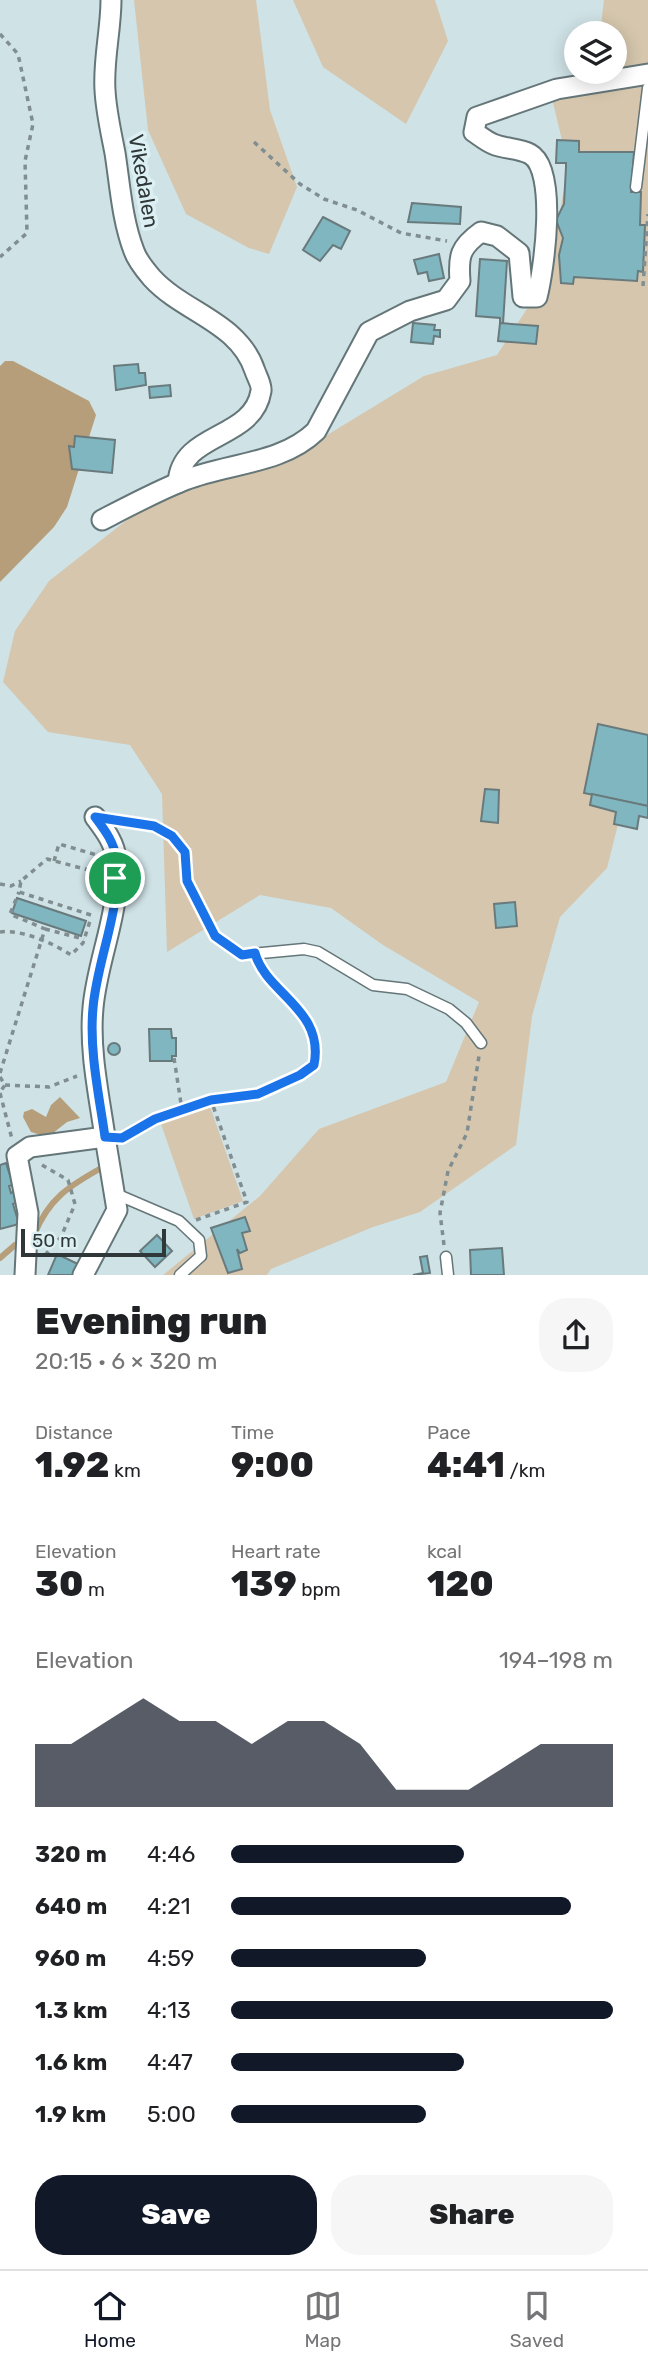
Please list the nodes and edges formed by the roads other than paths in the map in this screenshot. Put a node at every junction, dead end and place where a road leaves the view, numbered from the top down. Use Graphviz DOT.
graph roads {
  1 [pos="111,0"];
  2 [pos="648,74"];
  3 [pos="648,88"];
  4 [pos="636,187"];
  5 [pos="178,483"];
  6 [pos="102,520"];
  7 [pos="95,817"];
  8 [pos="481,1044"];
  9 [pos="105,1137"];
  10 [pos="116,1194"];
  11 [pos="446,1257"];
  12 [pos="25,1272"];
  13 [pos="83,1275"];
  14 [pos="180,1275"];
  15 [pos="448,1275"];
  1 -- 5 [label="street, Vikedalen"];
  2 -- 5 [label="street"];
  3 -- 4 [label="lane"];
  5 -- 6 [label="street"];
  7 -- 8 [label="lane"];
  7 -- 9 [label="street"];
  9 -- 10 [label="street"];
  9 -- 12 [label="street"];
  10 -- 13 [label="street"];
  10 -- 14 [label="lane"];
  11 -- 15 [label="lane"];
}
